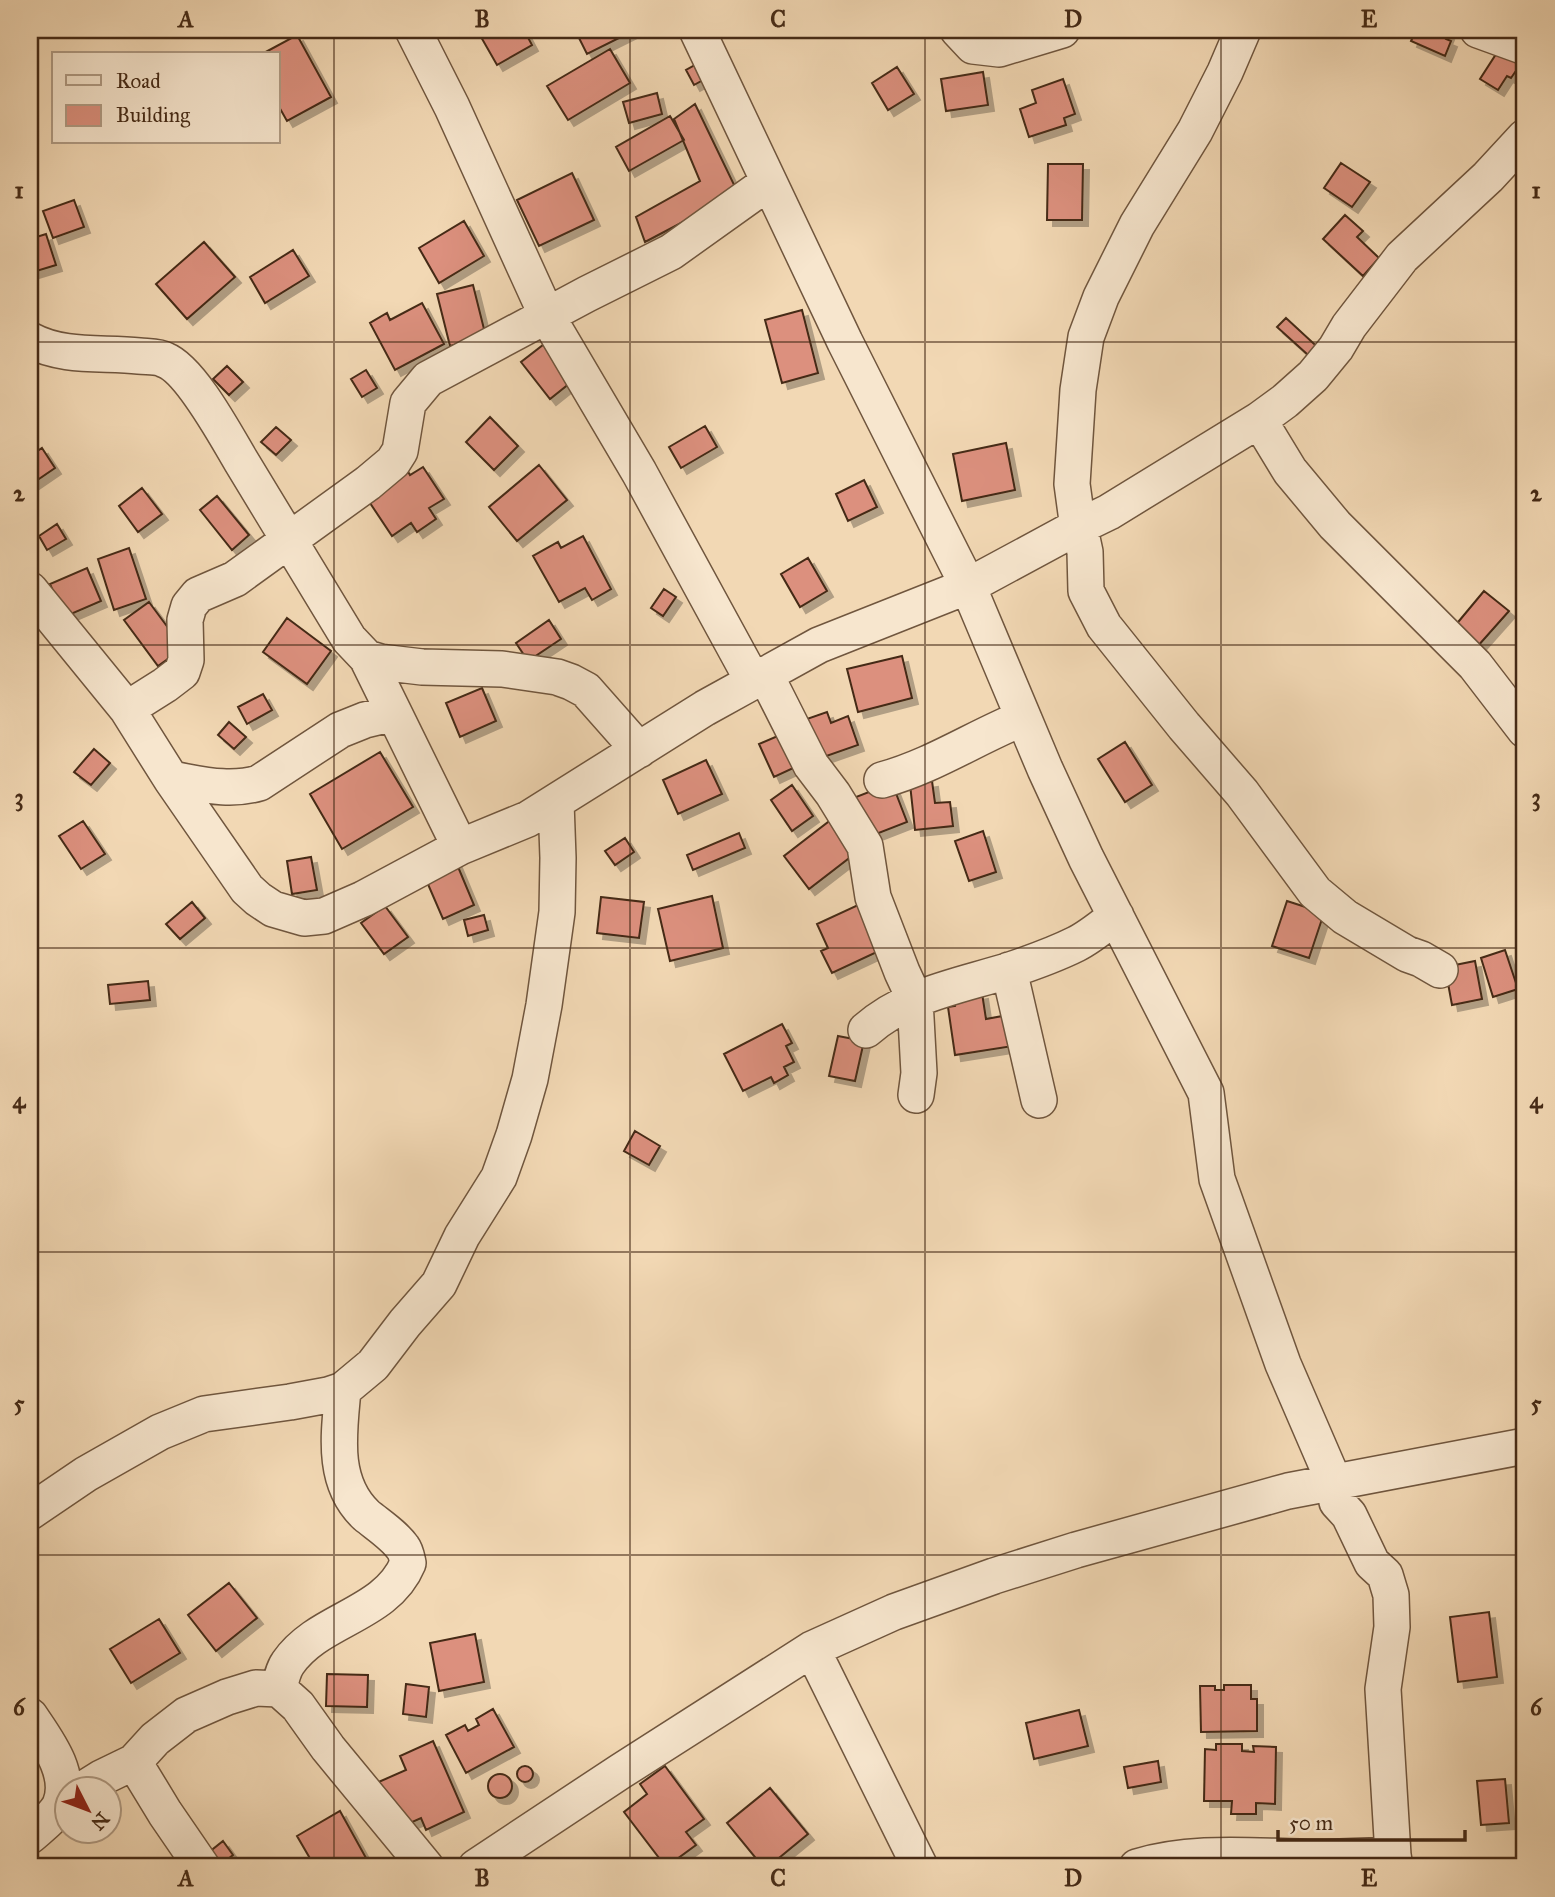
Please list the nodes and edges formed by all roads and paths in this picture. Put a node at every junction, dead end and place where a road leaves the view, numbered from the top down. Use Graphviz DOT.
graph roads {
  1 [pos="413,30"];
  2 [pos="697,30"];
  3 [pos="958,30"];
  4 [pos="1062,30"];
  5 [pos="1243,30"];
  6 [pos="1478,30"];
  7 [pos="1525,47"];
  8 [pos="1525,136"];
  9 [pos="769,183"];
  10 [pos="547,316"];
  11 [pos="30,341"];
  12 [pos="1259,420"];
  13 [pos="1077,528"];
  14 [pos="289,539"];
  15 [pos="968,586"];
  16 [pos="30,590"];
  17 [pos="367,658"];
  18 [pos="759,678"];
  19 [pos="127,709"];
  20 [pos="394,713"];
  21 [pos="1023,718"];
  22 [pos="1525,730"];
  23 [pos="639,750"];
  24 [pos="171,779"];
  25 [pos="882,780"];
  26 [pos="556,802"];
  27 [pos="460,847"];
  28 [pos="1116,916"];
  29 [pos="1009,970"];
  30 [pos="1440,970"];
  31 [pos="915,1000"];
  32 [pos="866,1030"];
  33 [pos="916,1094"];
  34 [pos="1039,1100"];
  35 [pos="342,1390"];
  36 [pos="1525,1446"];
  37 [pos="1334,1482"];
  38 [pos="30,1513"];
  39 [pos="811,1648"];
  40 [pos="279,1689"];
  41 [pos="30,1716"];
  42 [pos="134,1762"];
  43 [pos="62,1774"];
  44 [pos="109,1774"];
  45 [pos="52,1816"];
  46 [pos="30,1836"];
  47 [pos="1394,1861"];
  48 [pos="202,1867"];
  49 [pos="426,1867"];
  50 [pos="476,1867"];
  51 [pos="920,1867"];
  52 [pos="1137,1867"];
  1 -- 10 [label="street"];
  2 -- 9 [label="street"];
  3 -- 4 [label="street"];
  5 -- 13 [label="street"];
  6 -- 7 [label="street"];
  8 -- 12 [label="street"];
  9 -- 10 [label="street"];
  9 -- 15 [label="street"];
  10 -- 14 [label="street"];
  10 -- 18 [label="street"];
  11 -- 14 [label="street"];
  12 -- 13 [label="street"];
  12 -- 22 [label="street"];
  13 -- 15 [label="street"];
  13 -- 30 [label="street"];
  14 -- 17 [label="street"];
  14 -- 19 [label="street"];
  15 -- 18 [label="street"];
  15 -- 21 [label="street"];
  16 -- 19 [label="street"];
  17 -- 20 [label="street"];
  17 -- 23 [label="street"];
  18 -- 23 [label="street"];
  18 -- 31 [label="street"];
  19 -- 24 [label="street"];
  20 -- 24 [label="street"];
  20 -- 27 [label="street"];
  21 -- 25 [label="street"];
  21 -- 28 [label="street"];
  23 -- 26 [label="street"];
  24 -- 27 [label="street"];
  26 -- 27 [label="street"];
  26 -- 35 [label="street"];
  28 -- 29 [label="street"];
  28 -- 37 [label="street"];
  29 -- 31 [label="street"];
  29 -- 34 [label="street"];
  31 -- 32 [label="street"];
  31 -- 33 [label="street"];
  35 -- 38 [label="street"];
  35 -- 40 [label="street"];
  36 -- 37 [label="street"];
  37 -- 39 [label="street"];
  37 -- 47 [label="street"];
  39 -- 50 [label="street"];
  39 -- 51 [label="street"];
  40 -- 42 [label="street"];
  40 -- 49 [label="street"];
  41 -- 43 [label="street"];
  42 -- 44 [label="street"];
  42 -- 48 [label="street"];
  45 -- 46 [label="street"];
  47 -- 52 [label="street"];
}
